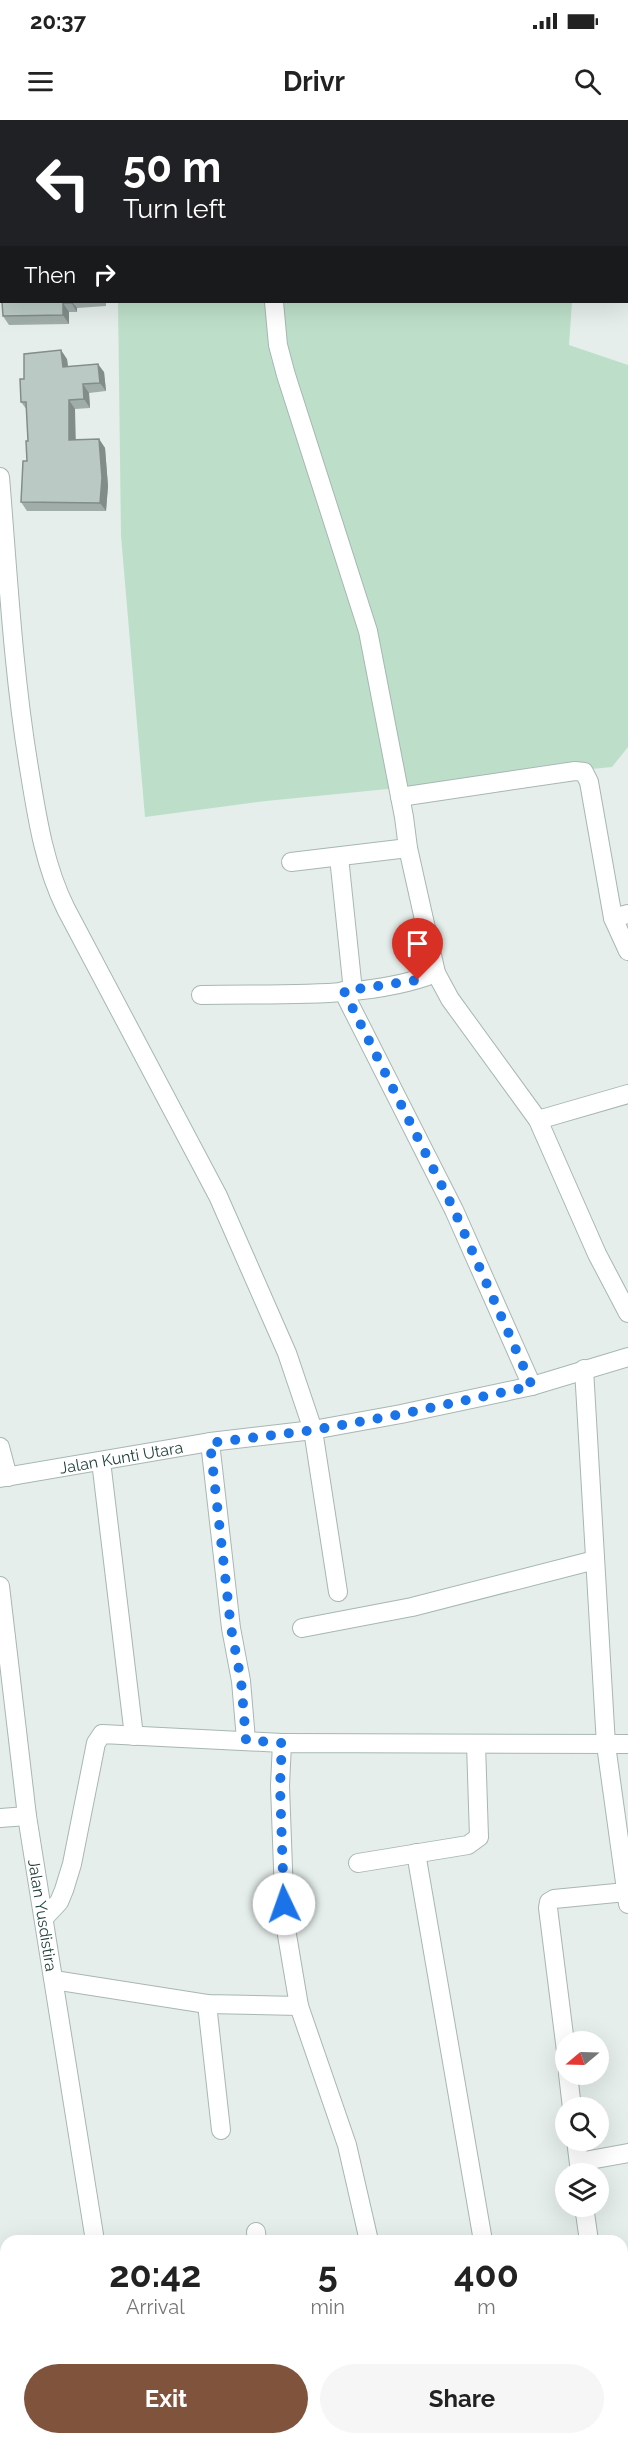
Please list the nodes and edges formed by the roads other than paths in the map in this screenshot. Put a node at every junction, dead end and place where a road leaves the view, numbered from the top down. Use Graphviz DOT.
graph roads {
  1 [pos="274,303"];
  2 [pos="0,477"];
  3 [pos="9,690"];
  4 [pos="400,797"];
  5 [pos="408,848"];
  6 [pos="339,857"];
  7 [pos="291,862"];
  8 [pos="621,916"];
  9 [pos="628,951"];
  10 [pos="436,973"];
  11 [pos="348,991"];
  12 [pos="201,995"];
  13 [pos="628,1094"];
  14 [pos="538,1120"];
  15 [pos="623,1289"];
  16 [pos="628,1313"];
  17 [pos="628,1357"];
  18 [pos="584,1369"];
  19 [pos="532,1386"];
  20 [pos="314,1430"];
  21 [pos="210,1443"];
  22 [pos="0,1447"];
  23 [pos="101,1461"];
  24 [pos="4,1478"];
  25 [pos="595,1560"];
  26 [pos="0,1586"];
  27 [pos="338,1593"];
  28 [pos="302,1628"];
  29 [pos="134,1736"];
  30 [pos="246,1740"];
  31 [pos="282,1743"];
  32 [pos="476,1744"];
  33 [pos="628,1744"];
  34 [pos="606,1745"];
  35 [pos="27,1816"];
  36 [pos="0,1818"];
  37 [pos="416,1852"];
  38 [pos="358,1863"];
  39 [pos="627,1898"];
  40 [pos="44,1918"];
  41 [pos="54,1980"];
  42 [pos="207,2004"];
  43 [pos="299,2006"];
  44 [pos="564,2031"];
  45 [pos="221,2130"];
  46 [pos="628,2153"];
  47 [pos="595,2163"];
  48 [pos="585,2217"];
  49 [pos="94,2235"];
  50 [pos="368,2235"];
  51 [pos="482,2235"];
  52 [pos="587,2235"];
  1 -- 4 [label="street"];
  2 -- 3 [label="street"];
  3 -- 20 [label="street"];
  4 -- 5 [label="street"];
  4 -- 8 [label="street"];
  5 -- 6 [label="street"];
  5 -- 10 [label="street"];
  6 -- 7 [label="street"];
  6 -- 11 [label="street"];
  8 -- 9 [label="street"];
  10 -- 11 [label="street"];
  10 -- 14 [label="street"];
  11 -- 12 [label="street"];
  11 -- 19 [label="street"];
  13 -- 14 [label="street"];
  14 -- 15 [label="street"];
  15 -- 16 [label="street"];
  17 -- 18 [label="street, Jalan Kunti Utara"];
  18 -- 19 [label="street, Jalan Kunti Utara"];
  18 -- 25 [label="street"];
  19 -- 20 [label="street, Jalan Kunti Utara"];
  20 -- 21 [label="street, Jalan Kunti Utara"];
  20 -- 27 [label="street"];
  21 -- 23 [label="street, Jalan Kunti Utara"];
  21 -- 30 [label="street"];
  22 -- 24 [label="street"];
  23 -- 24 [label="street, Jalan Kunti Utara"];
  23 -- 29 [label="street"];
  25 -- 28 [label="street"];
  25 -- 34 [label="street"];
  26 -- 35 [label="street, Jalan Yusdistira"];
  29 -- 30 [label="street"];
  29 -- 40 [label="street"];
  30 -- 31 [label="street"];
  31 -- 32 [label="street"];
  31 -- 43 [label="street"];
  32 -- 34 [label="street"];
  32 -- 37 [label="street"];
  33 -- 34 [label="street"];
  34 -- 39 [label="street"];
  35 -- 36 [label="street"];
  35 -- 40 [label="street, Jalan Yusdistira"];
  37 -- 38 [label="street"];
  37 -- 51 [label="street"];
  39 -- 44 [label="street"];
  40 -- 41 [label="street, Jalan Yusdistira"];
  41 -- 42 [label="street"];
  41 -- 49 [label="street, Jalan Yusdistira"];
  42 -- 43 [label="street"];
  42 -- 45 [label="street"];
  43 -- 50 [label="street"];
  46 -- 47 [label="street"];
  48 -- 52 [label="street"];
}
